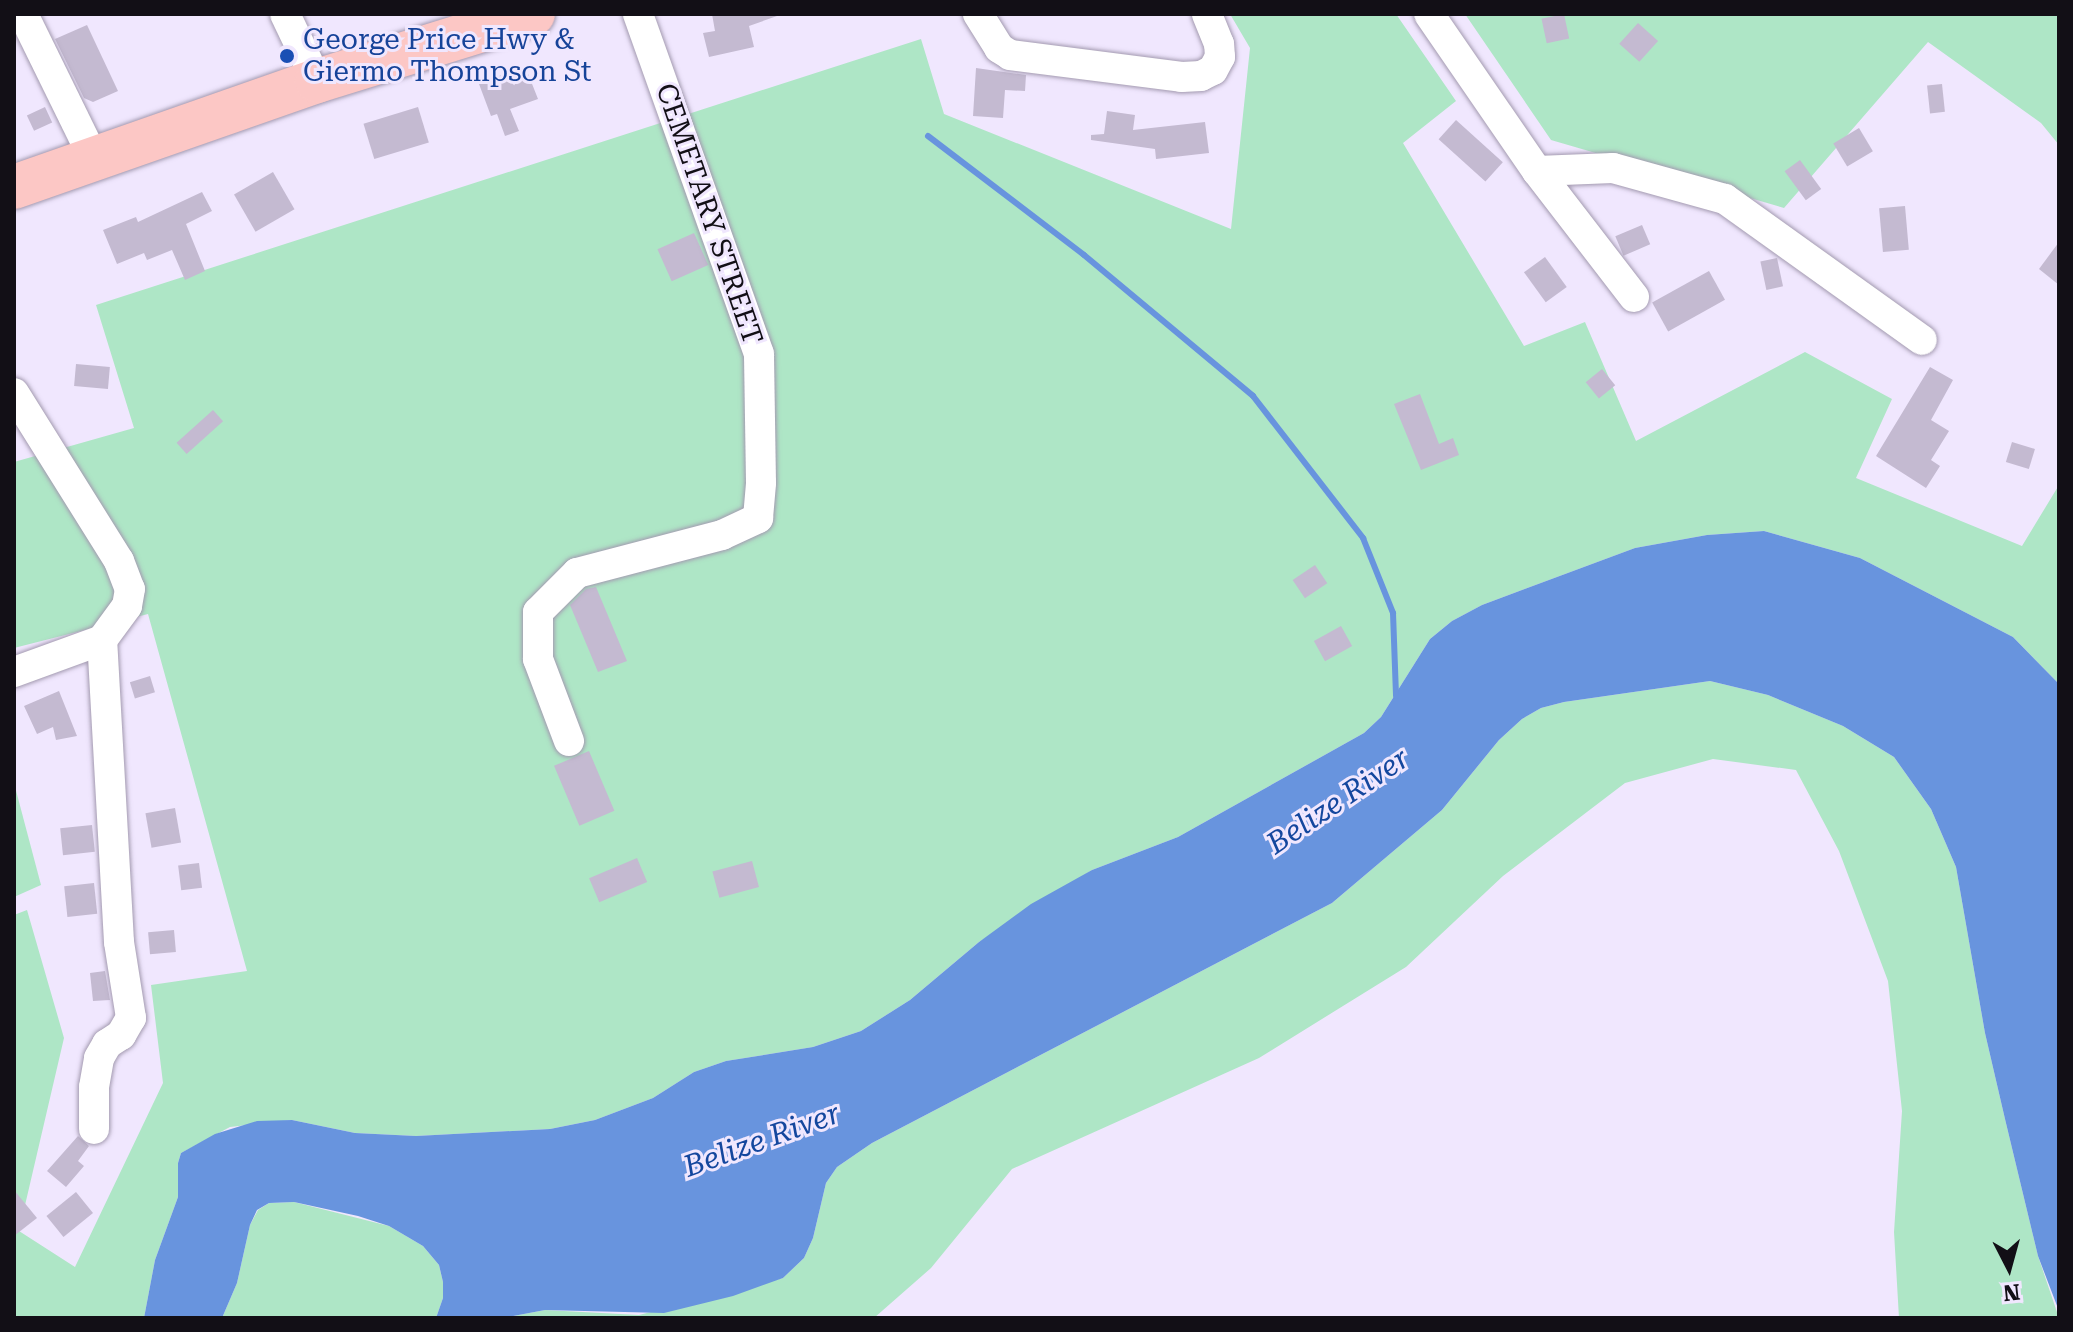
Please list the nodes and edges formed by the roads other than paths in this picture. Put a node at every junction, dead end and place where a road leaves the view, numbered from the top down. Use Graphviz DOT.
graph roads {
  1 [pos="23,14"];
  2 [pos="285,14"];
  3 [pos="533,14"];
  4 [pos="638,14"];
  5 [pos="978,14"];
  6 [pos="1207,14"];
  7 [pos="1429,14"];
  8 [pos="317,81"];
  9 [pos="95,161"];
  10 [pos="1537,171"];
  11 [pos="14,187"];
  12 [pos="1634,297"];
  13 [pos="1922,340"];
  14 [pos="14,393"];
  15 [pos="102,640"];
  16 [pos="14,672"];
  17 [pos="569,741"];
  18 [pos="94,1129"];
  1 -- 9 [label="street"];
  2 -- 8 [label="street"];
  3 -- 8 [label="highway"];
  4 -- 17 [label="street, CEMETARY STREET"];
  5 -- 6 [label="street"];
  7 -- 10 [label="street"];
  8 -- 9 [label="highway"];
  9 -- 11 [label="highway"];
  10 -- 12 [label="street"];
  10 -- 13 [label="street"];
  14 -- 15 [label="street"];
  15 -- 16 [label="street"];
  15 -- 18 [label="street"];
}
